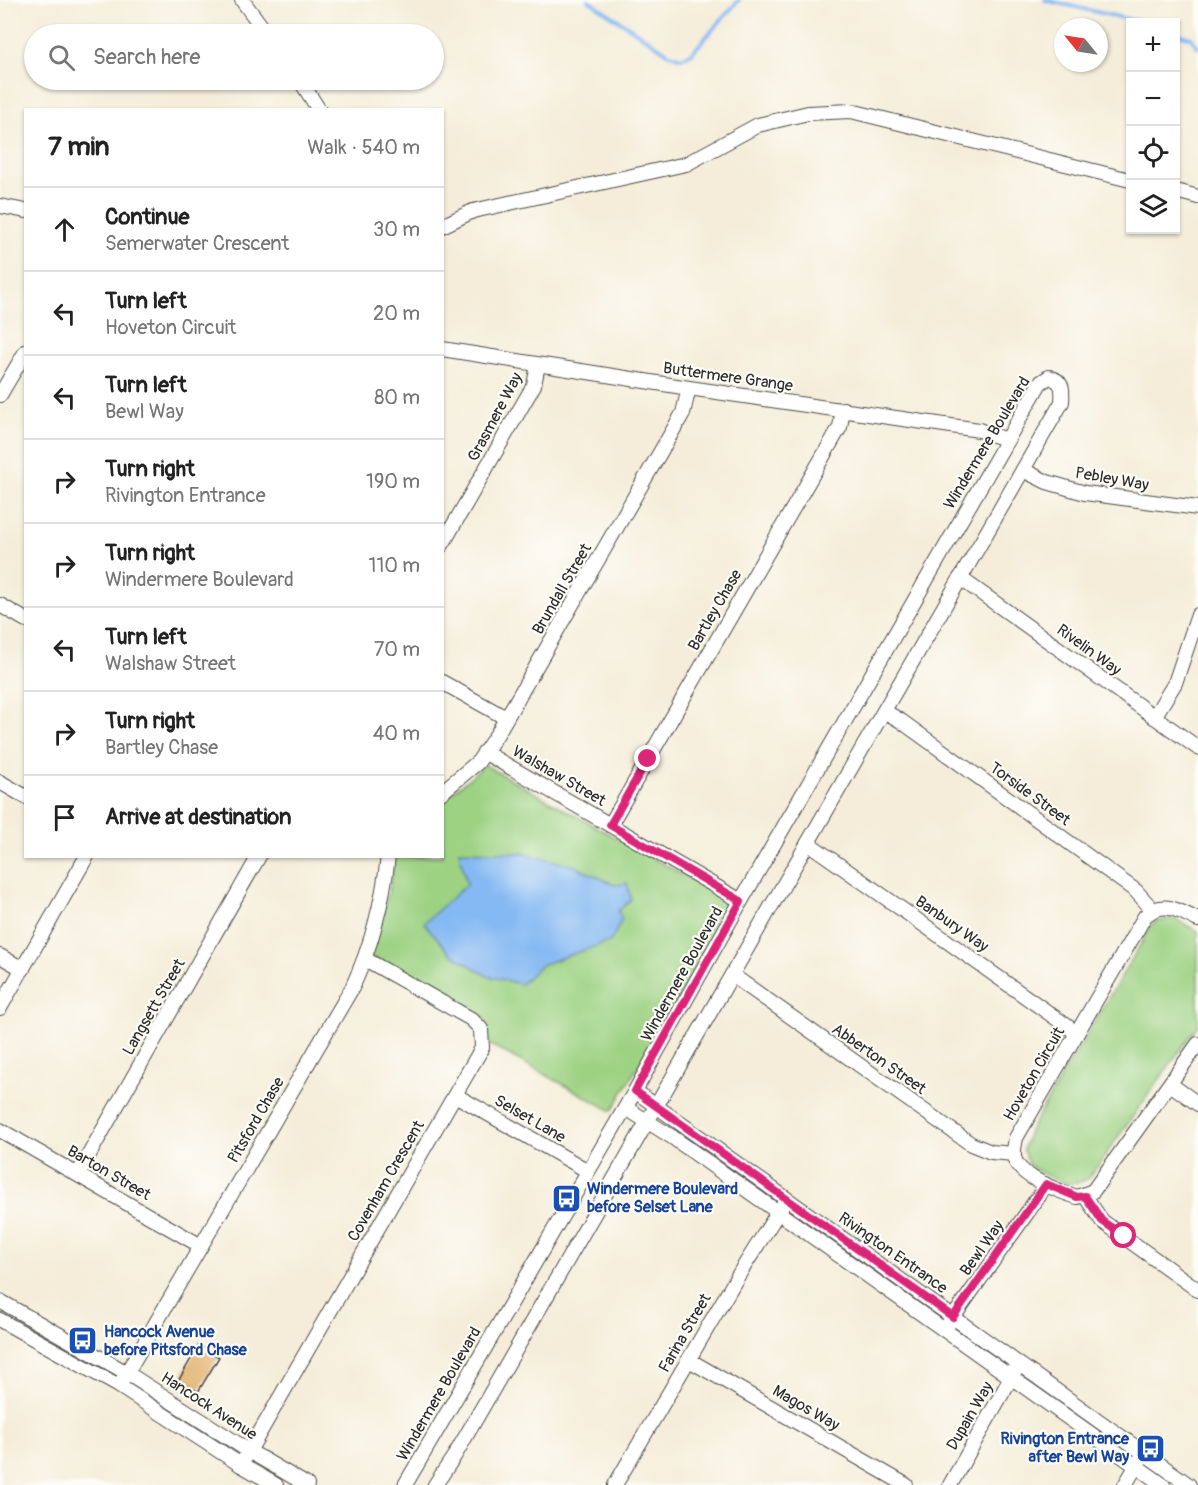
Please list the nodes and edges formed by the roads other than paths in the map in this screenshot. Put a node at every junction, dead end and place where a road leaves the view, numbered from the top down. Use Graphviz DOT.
graph roads {
  1 [pos="242,0"];
  2 [pos="260,24"];
  3 [pos="306,90"];
  4 [pos="318,108"];
  5 [pos="1126,179"];
  6 [pos="1180,192"];
  7 [pos="1198,197"];
  8 [pos="0,206"];
  9 [pos="24,210"];
  10 [pos="444,225"];
  11 [pos="444,349"];
  12 [pos="24,354"];
  13 [pos="538,365"];
  14 [pos="689,388"];
  15 [pos="0,395"];
  16 [pos="843,410"];
  17 [pos="1007,440"];
  18 [pos="1023,470"];
  19 [pos="1198,508"];
  20 [pos="444,542"];
  21 [pos="960,578"];
  22 [pos="0,605"];
  23 [pos="1198,615"];
  24 [pos="24,619"];
  25 [pos="444,683"];
  26 [pos="884,711"];
  27 [pos="1154,717"];
  28 [pos="506,718"];
  29 [pos="1198,748"];
  30 [pos="484,752"];
  31 [pos="0,782"];
  32 [pos="444,790"];
  33 [pos="24,796"];
  34 [pos="610,825"];
  35 [pos="808,843"];
  36 [pos="86,858"];
  37 [pos="258,858"];
  38 [pos="388,858"];
  39 [pos="741,901"];
  40 [pos="1152,909"];
  41 [pos="1198,920"];
  42 [pos="0,956"];
  43 [pos="365,959"];
  44 [pos="22,969"];
  45 [pos="732,975"];
  46 [pos="0,1008"];
  47 [pos="1077,1033"];
  48 [pos="1198,1044"];
  49 [pos="1170,1084"];
  50 [pos="635,1091"];
  51 [pos="454,1095"];
  52 [pos="1198,1104"];
  53 [pos="656,1106"];
  54 [pos="626,1108"];
  55 [pos="647,1121"];
  56 [pos="0,1130"];
  57 [pos="1014,1154"];
  58 [pos="588,1172"];
  59 [pos="78,1174"];
  60 [pos="1046,1184"];
  61 [pos="1085,1196"];
  62 [pos="787,1198"];
  63 [pos="778,1212"];
  64 [pos="201,1246"];
  65 [pos="1198,1290"];
  66 [pos="0,1301"];
  67 [pos="953,1317"];
  68 [pos="0,1320"];
  69 [pos="944,1330"];
  70 [pos="689,1360"];
  71 [pos="1019,1363"];
  72 [pos="127,1373"];
  73 [pos="1011,1377"];
  74 [pos="119,1386"];
  75 [pos="249,1451"];
  76 [pos="1144,1453"];
  77 [pos="241,1465"];
  78 [pos="1136,1466"];
  79 [pos="276,1485"];
  80 [pos="307,1485"];
  81 [pos="405,1485"];
  82 [pos="435,1485"];
  83 [pos="615,1485"];
  84 [pos="906,1485"];
  85 [pos="950,1485"];
  86 [pos="1125,1485"];
  87 [pos="1163,1485"];
  88 [pos="1189,1485"];
  1 -- 2 [label="street"];
  3 -- 4 [label="street"];
  5 -- 10 [label="street"];
  6 -- 7 [label="street"];
  8 -- 9 [label="street"];
  11 -- 13 [label="street, Buttermere Grange"];
  12 -- 15 [label="street"];
  13 -- 14 [label="street, Buttermere Grange"];
  13 -- 20 [label="street, Grasmere Way"];
  14 -- 16 [label="street, Buttermere Grange"];
  14 -- 28 [label="street, Brundall Street"];
  16 -- 17 [label="street, Buttermere Grange"];
  16 -- 34 [label="street, Bartley Chase"];
  17 -- 18 [label="street, Windermere Boulevard"];
  17 -- 39 [label="street, Windermere Boulevard"];
  18 -- 19 [label="street, Pebley Way"];
  18 -- 21 [label="street, Windermere Boulevard"];
  21 -- 26 [label="street, Windermere Boulevard"];
  21 -- 27 [label="street, Rivelin Way"];
  22 -- 24 [label="street"];
  23 -- 27 [label="street"];
  25 -- 28 [label="street"];
  26 -- 35 [label="street, Windermere Boulevard"];
  26 -- 40 [label="street, Torside Street"];
  27 -- 29 [label="street, Rivelin Way"];
  28 -- 30 [label="street, Brundall Street"];
  30 -- 32 [label="street, Brundall Street"];
  30 -- 34 [label="street, Walshaw Street"];
  31 -- 33 [label="street"];
  34 -- 39 [label="street, Walshaw Street"];
  35 -- 45 [label="street, Windermere Boulevard"];
  35 -- 47 [label="street, Banbury Way"];
  36 -- 44 [label="street"];
  37 -- 59 [label="street, Langsett Street"];
  38 -- 43 [label="street, Pitsford Chase"];
  39 -- 50 [label="street, Windermere Boulevard"];
  40 -- 41 [label="street"];
  40 -- 47 [label="street, Hoveton Circuit"];
  42 -- 44 [label="street"];
  43 -- 51 [label="street, Covenham Crescent"];
  43 -- 64 [label="street, Pitsford Chase"];
  44 -- 46 [label="street"];
  45 -- 53 [label="street, Windermere Boulevard"];
  45 -- 57 [label="street, Abberton Street"];
  47 -- 57 [label="street, Hoveton Circuit"];
  48 -- 49 [label="street"];
  49 -- 52 [label="street"];
  49 -- 61 [label="street"];
  50 -- 53 [label="street, Rivington Entrance"];
  50 -- 54 [label="street, Windermere Boulevard"];
  51 -- 58 [label="street, Selset Lane"];
  51 -- 75 [label="street, Covenham Crescent"];
  53 -- 55 [label="street, Windermere Boulevard"];
  53 -- 62 [label="street, Rivington Entrance"];
  54 -- 55 [label="street, Rivington Entrance"];
  54 -- 58 [label="street, Windermere Boulevard"];
  55 -- 63 [label="street, Rivington Entrance"];
  55 -- 82 [label="street, Windermere Boulevard"];
  56 -- 59 [label="street, Barton Street"];
  57 -- 60 [label="street"];
  58 -- 81 [label="street, Windermere Boulevard"];
  59 -- 64 [label="street, Barton Street"];
  60 -- 61 [label="street"];
  60 -- 67 [label="street, Bewl Way"];
  61 -- 65 [label="street"];
  62 -- 63 [label="street, Farina Street"];
  62 -- 67 [label="street, Rivington Entrance"];
  63 -- 69 [label="street, Rivington Entrance"];
  63 -- 70 [label="street, Farina Street"];
  64 -- 72 [label="street, Pitsford Chase"];
  66 -- 72 [label="street, Hancock Avenue"];
  67 -- 69 [label="street, Bewl Way"];
  67 -- 71 [label="street, Rivington Entrance"];
  68 -- 74 [label="street, Hancock Avenue"];
  69 -- 73 [label="street, Rivington Entrance"];
  70 -- 83 [label="street, Farina Street"];
  70 -- 84 [label="street, Magos Way"];
  71 -- 73 [label="street, Dupain Way"];
  71 -- 76 [label="street, Rivington Entrance"];
  72 -- 74 [label="street, Pitsford Chase"];
  72 -- 75 [label="street, Hancock Avenue"];
  73 -- 78 [label="street, Rivington Entrance"];
  73 -- 85 [label="street, Dupain Way"];
  74 -- 77 [label="street, Hancock Avenue"];
  75 -- 77 [label="street, Covenham Crescent"];
  75 -- 80 [label="street, Hancock Avenue"];
  76 -- 78 [label="street"];
  76 -- 88 [label="street, Rivington Entrance"];
  77 -- 79 [label="street, Hancock Avenue"];
  78 -- 86 [label="street"];
  78 -- 87 [label="street, Rivington Entrance"];
}
